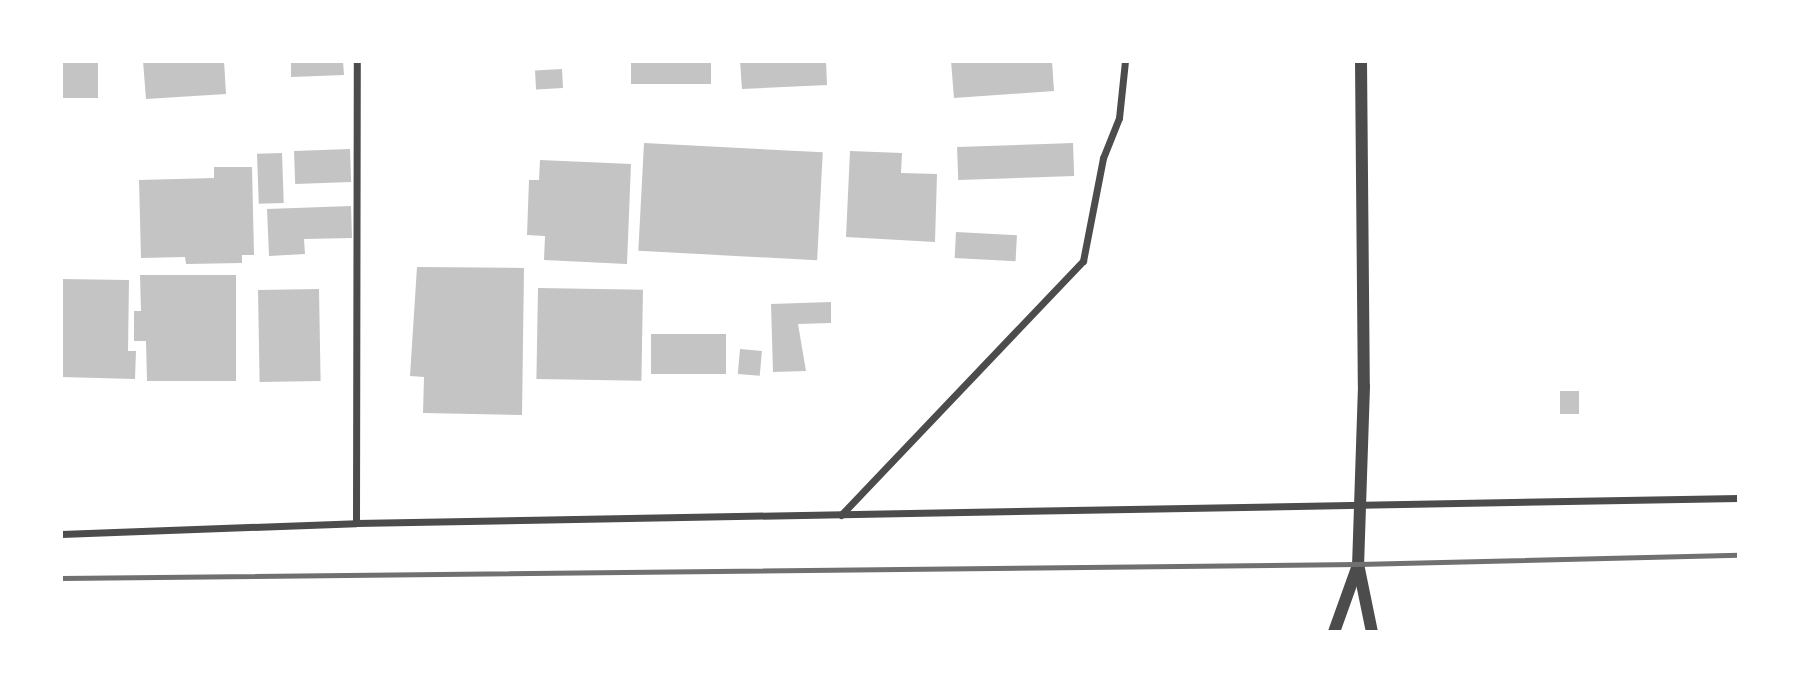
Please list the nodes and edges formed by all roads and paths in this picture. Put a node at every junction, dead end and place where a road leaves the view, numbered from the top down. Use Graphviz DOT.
graph roads {
  1 [pos="357,61"];
  2 [pos="1125,61"];
  3 [pos="1361,61"];
  4 [pos="1739,498"];
  5 [pos="1360,506"];
  6 [pos="841,515"];
  7 [pos="356,523"];
  8 [pos="61,534"];
  9 [pos="1358,564"];
  10 [pos="1334,632"];
  11 [pos="1372,632"];
  1 -- 7 [label="street"];
  2 -- 6 [label="street"];
  3 -- 5 [label="street"];
  4 -- 5 [label="street"];
  5 -- 6 [label="street"];
  5 -- 9 [label="street"];
  6 -- 7 [label="street"];
  7 -- 8 [label="street"];
  9 -- 10 [label="street"];
  9 -- 11 [label="street"];
}
